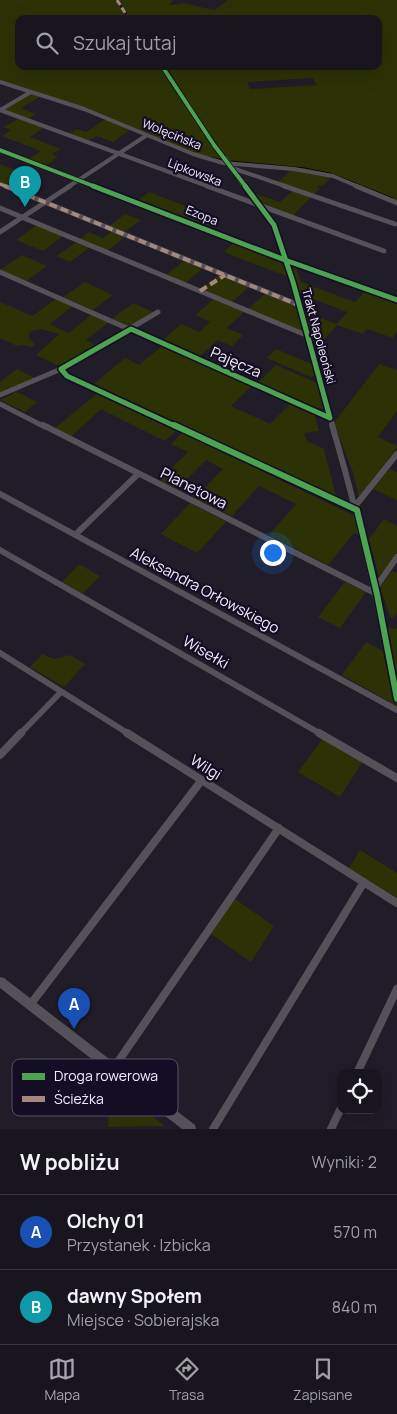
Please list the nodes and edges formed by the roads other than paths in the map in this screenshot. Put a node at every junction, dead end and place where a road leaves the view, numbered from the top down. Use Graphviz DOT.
graph roads {
  1 [pos="0,82"];
  2 [pos="31,92"];
  3 [pos="0,110"];
  4 [pos="147,135"];
  5 [pos="0,150"];
  6 [pos="119,154"];
  7 [pos="227,160"];
  8 [pos="232,168"];
  9 [pos="80,180"];
  10 [pos="0,184"];
  11 [pos="46,202"];
  12 [pos="397,203"];
  13 [pos="259,207"];
  14 [pos="0,208"];
  15 [pos="22,218"];
  16 [pos="395,224"];
  17 [pos="0,232"];
  18 [pos="384,251"];
  19 [pos="285,260"];
  20 [pos="0,272"];
  21 [pos="397,300"];
  22 [pos="299,305"];
  23 [pos="158,312"];
  24 [pos="131,329"];
  25 [pos="306,335"];
  26 [pos="0,395"];
  27 [pos="0,404"];
  28 [pos="330,418"];
  29 [pos="397,454"];
  30 [pos="138,474"];
  31 [pos="0,494"];
  32 [pos="356,505"];
  33 [pos="75,535"];
  34 [pos="0,550"];
  35 [pos="397,557"];
  36 [pos="394,567"];
  37 [pos="376,591"];
  38 [pos="0,653"];
  39 [pos="61,692"];
  40 [pos="397,699"];
  41 [pos="397,710"];
  42 [pos="0,755"];
  43 [pos="397,778"];
  44 [pos="202,781"];
  45 [pos="279,828"];
  46 [pos="364,882"];
  47 [pos="397,904"];
  48 [pos="0,982"];
  49 [pos="397,989"];
  50 [pos="30,1005"];
  51 [pos="100,1059"];
  52 [pos="120,1059"];
  53 [pos="360,1069"];
  54 [pos="338,1114"];
  55 [pos="173,1116"];
  56 [pos="190,1129"];
  57 [pos="213,1129"];
  58 [pos="331,1129"];
  1 -- 2 [label="street, Wolęcińska"];
  2 -- 3 [label="street"];
  2 -- 4 [label="street, Wolęcińska"];
  3 -- 6 [label="street, Lipkowska"];
  4 -- 6 [label="street"];
  4 -- 7 [label="street, Wolęcińska"];
  5 -- 9 [label="street, Ezopa"];
  6 -- 9 [label="street"];
  6 -- 13 [label="street, Lipkowska"];
  7 -- 8 [label="street, Trakt Napoleoński"];
  7 -- 12 [label="street, Wolęcińska"];
  8 -- 13 [label="street, Trakt Napoleoński"];
  8 -- 16 [label="street"];
  9 -- 11 [label="street"];
  9 -- 19 [label="street, Ezopa"];
  10 -- 11 [label="street"];
  11 -- 15 [label="street"];
  11 -- 22 [label="street"];
  13 -- 18 [label="street, Lipkowska"];
  13 -- 19 [label="street, Trakt Napoleoński"];
  14 -- 15 [label="street"];
  15 -- 17 [label="street"];
  15 -- 25 [label="street"];
  19 -- 21 [label="street, Ezopa"];
  19 -- 22 [label="street, Trakt Napoleoński"];
  20 -- 24 [label="street, Pajęcza"];
  22 -- 25 [label="street, Trakt Napoleoński"];
  23 -- 24 [label="street"];
  24 -- 26 [label="street"];
  24 -- 28 [label="street, Pajęcza"];
  25 -- 28 [label="street, Trakt Napoleoński"];
  27 -- 30 [label="street, Planetowa"];
  28 -- 32 [label="street, Trakt Napoleoński"];
  29 -- 32 [label="street"];
  30 -- 33 [label="street"];
  30 -- 37 [label="street, Planetowa"];
  31 -- 33 [label="street, Aleksandra Orłowskiego"];
  32 -- 37 [label="street, Trakt Napoleoński"];
  33 -- 41 [label="street, Aleksandra Orłowskiego"];
  34 -- 43 [label="street, Wisełki"];
  35 -- 36 [label="street"];
  36 -- 37 [label="street"];
  37 -- 40 [label="street, Trakt Napoleoński"];
  38 -- 39 [label="street, Wilgi"];
  39 -- 42 [label="street"];
  39 -- 44 [label="street, Wilgi"];
  44 -- 45 [label="street, Wilgi"];
  44 -- 50 [label="street"];
  45 -- 46 [label="street, Wilgi"];
  45 -- 52 [label="street"];
  46 -- 47 [label="street, Wilgi"];
  46 -- 57 [label="street"];
  48 -- 50 [label="street"];
  49 -- 53 [label="street"];
  50 -- 51 [label="street"];
  54 -- 58 [label="street"];
  55 -- 56 [label="street"];
}
